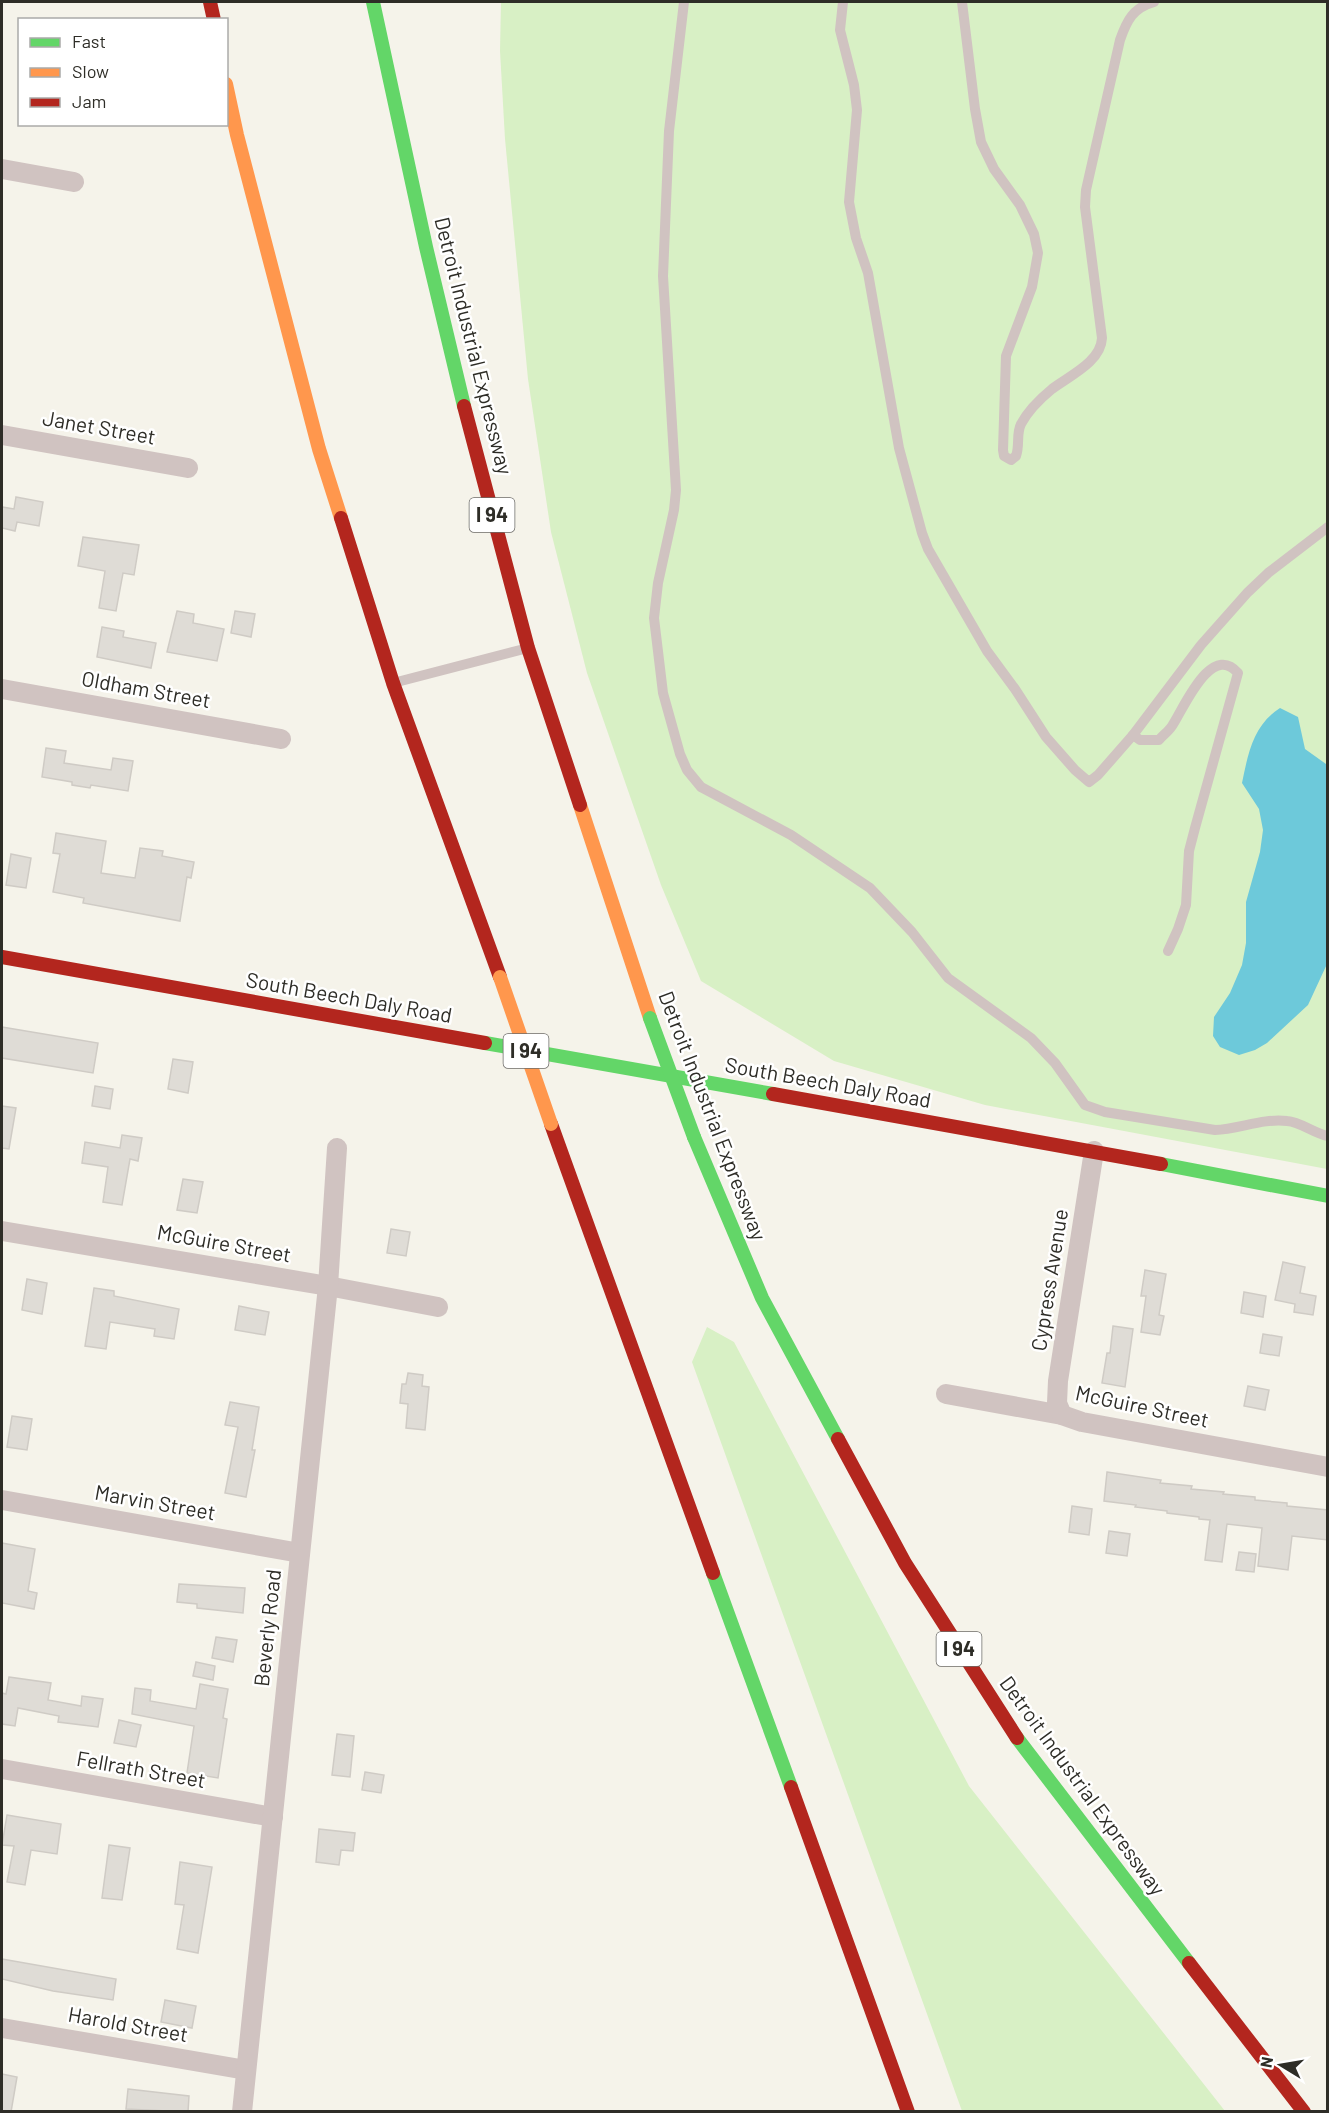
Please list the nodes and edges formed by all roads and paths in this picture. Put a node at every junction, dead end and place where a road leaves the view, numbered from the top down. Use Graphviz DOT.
graph roads {
  1 [pos="210,2"];
  2 [pos="373,2"];
  3 [pos="684,2"];
  4 [pos="843,2"];
  5 [pos="962,2"];
  6 [pos="1154,2"];
  7 [pos="214,18"];
  8 [pos="228,93"];
  9 [pos="2,169"];
  10 [pos="75,182"];
  11 [pos="2,435"];
  12 [pos="189,468"];
  13 [pos="1328,527"];
  14 [pos="528,648"];
  15 [pos="393,683"];
  16 [pos="2,689"];
  17 [pos="1133,735"];
  18 [pos="281,740"];
  19 [pos="1168,951"];
  20 [pos="2,957"];
  21 [pos="1328,1136"];
  22 [pos="337,1148"];
  23 [pos="1094,1151"];
  24 [pos="1328,1196"];
  25 [pos="2,1231"];
  26 [pos="328,1286"];
  27 [pos="438,1307"];
  28 [pos="946,1394"];
  29 [pos="1062,1415"];
  30 [pos="1328,1467"];
  31 [pos="2,1500"];
  32 [pos="300,1552"];
  33 [pos="2,1769"];
  34 [pos="273,1817"];
  35 [pos="2,2028"];
  36 [pos="246,2070"];
  37 [pos="242,2112"];
  38 [pos="908,2112"];
  39 [pos="1304,2112"];
  1 -- 7 [label="main road"];
  2 -- 14 [label="main road, Detroit Industrial Expressway / I 94"];
  3 -- 21 [label="lane"];
  4 -- 17 [label="lane"];
  5 -- 6 [label="lane"];
  8 -- 15 [label="main road, I 94"];
  9 -- 10 [label="street"];
  11 -- 12 [label="street, Janet Street"];
  13 -- 17 [label="lane"];
  14 -- 15 [label="lane"];
  14 -- 39 [label="main road, Detroit Industrial Expressway / I 94, bridge"];
  15 -- 38 [label="main road, I 94, bridge"];
  16 -- 18 [label="street, Oldham Street"];
  17 -- 19 [label="lane"];
  20 -- 23 [label="main road, South Beech Daly Road"];
  22 -- 26 [label="street, Beverly Road"];
  23 -- 24 [label="main road, South Beech Daly Road"];
  23 -- 29 [label="street, Cypress Avenue"];
  25 -- 26 [label="street, McGuire Street"];
  26 -- 27 [label="street, McGuire Street"];
  26 -- 32 [label="street, Beverly Road"];
  28 -- 29 [label="street, McGuire Street"];
  29 -- 30 [label="street, McGuire Street"];
  31 -- 32 [label="street, Marvin Street"];
  32 -- 34 [label="street, Beverly Road"];
  33 -- 34 [label="street, Fellrath Street"];
  34 -- 36 [label="street, Beverly Road"];
  35 -- 36 [label="street, Harold Street"];
  36 -- 37 [label="street, Beverly Road"];
}
